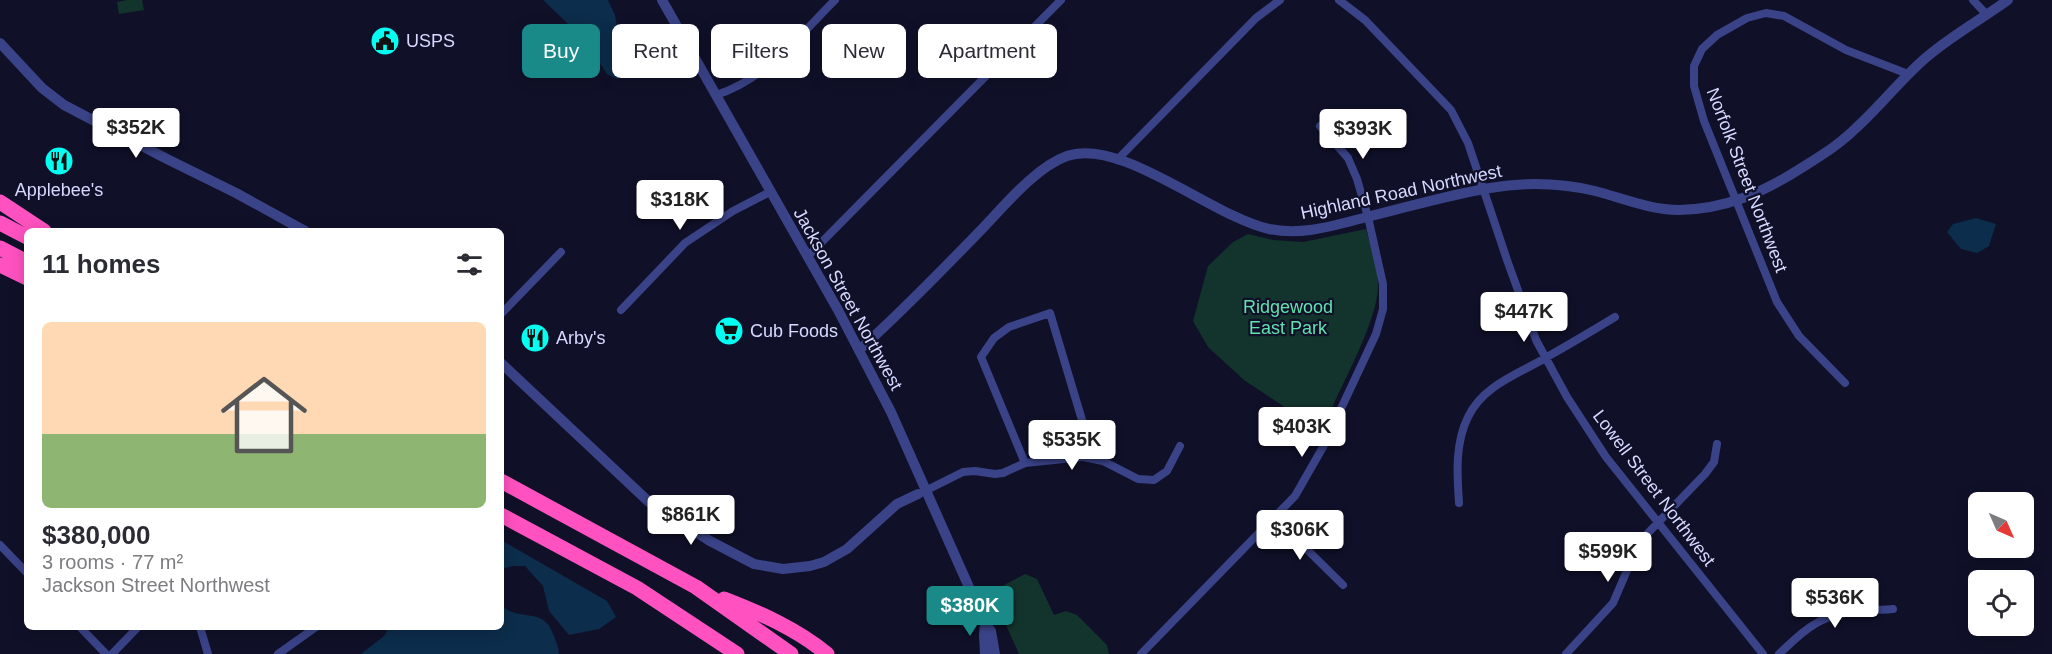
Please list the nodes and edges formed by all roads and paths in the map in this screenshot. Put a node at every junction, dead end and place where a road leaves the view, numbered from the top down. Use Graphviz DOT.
graph roads {
  1 [pos="662,0"];
  2 [pos="835,0"];
  3 [pos="1061,0"];
  4 [pos="1280,0"];
  5 [pos="1339,0"];
  6 [pos="1973,0"];
  7 [pos="2008,0"];
  8 [pos="1987,15"];
  9 [pos="0,42"];
  10 [pos="1908,74"];
  11 [pos="716,94"];
  12 [pos="1320,126"];
  13 [pos="1117,160"];
  14 [pos="1484,189"];
  15 [pos="770,192"];
  16 [pos="0,202"];
  17 [pos="1736,202"];
  18 [pos="1368,217"];
  19 [pos="0,223"];
  20 [pos="39,228"];
  21 [pos="300,228"];
  22 [pos="24,235"];
  23 [pos="0,248"];
  24 [pos="561,252"];
  25 [pos="807,257"];
  26 [pos="24,260"];
  27 [pos="0,265"];
  28 [pos="24,277"];
  29 [pos="621,310"];
  30 [pos="504,311"];
  31 [pos="1615,317"];
  32 [pos="859,350"];
  33 [pos="1545,358"];
  34 [pos="504,366"];
  35 [pos="1845,383"];
  36 [pos="1717,444"];
  37 [pos="1180,446"];
  38 [pos="1088,457"];
  39 [pos="1025,463"];
  40 [pos="504,483"];
  41 [pos="922,492"];
  42 [pos="1459,503"];
  43 [pos="504,517"];
  44 [pos="1275,518"];
  45 [pos="1658,522"];
  46 [pos="0,545"];
  47 [pos="24,570"];
  48 [pos="1343,585"];
  49 [pos="696,587"];
  50 [pos="1893,609"];
  51 [pos="676,613"];
  52 [pos="985,623"];
  53 [pos="83,630"];
  54 [pos="135,630"];
  55 [pos="201,630"];
  56 [pos="312,630"];
  57 [pos="106,654"];
  58 [pos="112,654"];
  59 [pos="208,654"];
  60 [pos="278,654"];
  61 [pos="727,654"];
  62 [pos="737,654"];
  63 [pos="791,654"];
  64 [pos="827,654"];
  65 [pos="985,654"];
  66 [pos="995,654"];
  67 [pos="1141,654"];
  68 [pos="1566,654"];
  69 [pos="1763,654"];
  70 [pos="1779,654"];
  1 -- 11 [label="street, Jackson Street Northwest"];
  2 -- 11 [label="street"];
  3 -- 25 [label="street"];
  4 -- 13 [label="street"];
  5 -- 14 [label="street, Lowell Street Northwest"];
  6 -- 8 [label="street"];
  7 -- 8 [label="street, Highland Road Northwest"];
  8 -- 10 [label="street, Highland Road Northwest"];
  9 -- 21 [label="street"];
  10 -- 17 [label="street, Highland Road Northwest"];
  10 -- 17 [label="street, Norfolk Street Northwest"];
  11 -- 15 [label="street, Jackson Street Northwest"];
  12 -- 18 [label="street"];
  13 -- 18 [label="street, Highland Road Northwest"];
  13 -- 32 [label="street, Highland Road Northwest"];
  14 -- 17 [label="street, Highland Road Northwest"];
  14 -- 18 [label="street, Highland Road Northwest"];
  14 -- 33 [label="street, Lowell Street Northwest"];
  15 -- 25 [label="street, Jackson Street Northwest"];
  15 -- 29 [label="street"];
  16 -- 20 [label="highway"];
  17 -- 35 [label="street, Norfolk Street Northwest"];
  18 -- 44 [label="street"];
  19 -- 22 [label="highway"];
  23 -- 26 [label="highway"];
  24 -- 30 [label="street"];
  25 -- 32 [label="street, Jackson Street Northwest"];
  27 -- 28 [label="highway"];
  31 -- 33 [label="street"];
  32 -- 41 [label="street, Jackson Street Northwest"];
  33 -- 42 [label="street"];
  33 -- 45 [label="street, Lowell Street Northwest"];
  34 -- 41 [label="street"];
  36 -- 45 [label="street"];
  37 -- 38 [label="street"];
  38 -- 39 [label="street"];
  38 -- 39 [label="street"];
  39 -- 41 [label="street"];
  40 -- 49 [label="highway"];
  41 -- 52 [label="street, Jackson Street Northwest"];
  43 -- 51 [label="highway"];
  44 -- 48 [label="street"];
  44 -- 67 [label="street"];
  45 -- 68 [label="street"];
  45 -- 69 [label="street, Lowell Street Northwest"];
  46 -- 47 [label="street"];
  49 -- 63 [label="highway"];
  49 -- 64 [label="highway"];
  50 -- 70 [label="street"];
  51 -- 61 [label="highway"];
  51 -- 62 [label="highway"];
  52 -- 65 [label="street, Jackson Street Northwest"];
  52 -- 66 [label="street, Jackson Street Northwest"];
  53 -- 57 [label="street"];
  54 -- 58 [label="street"];
  55 -- 59 [label="street"];
  56 -- 60 [label="street"];
}
